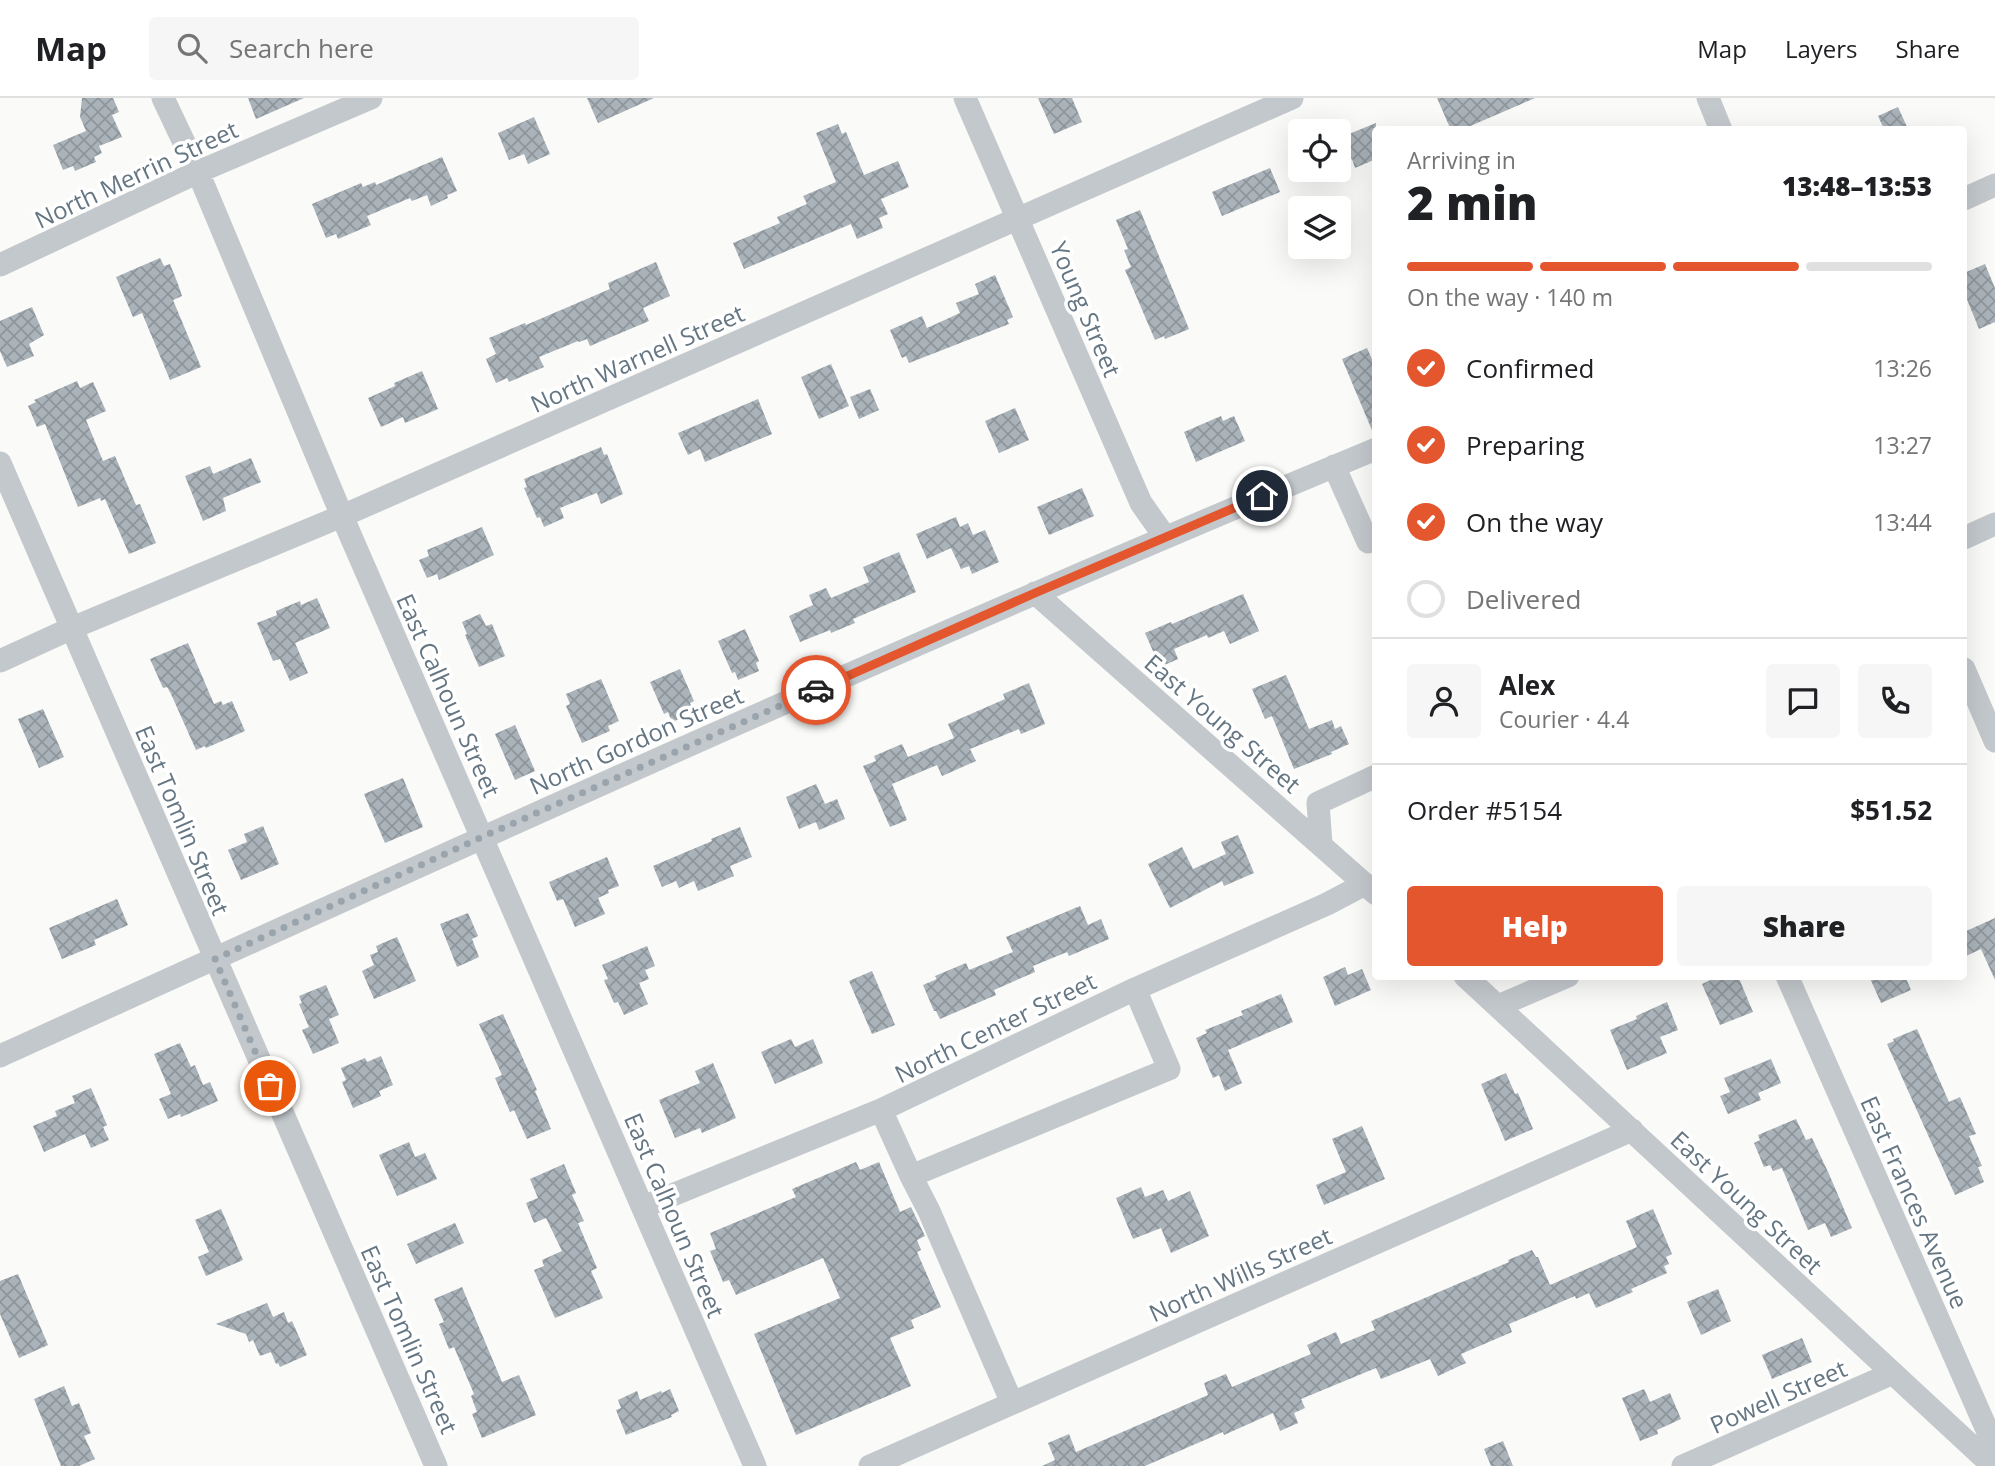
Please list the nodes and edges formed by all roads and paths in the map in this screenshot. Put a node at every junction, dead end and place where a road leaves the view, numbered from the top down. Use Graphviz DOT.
graph roads {
  1 [pos="163,98"];
  2 [pos="371,98"];
  3 [pos="965,98"];
  4 [pos="1292,98"];
  5 [pos="1708,98"];
  6 [pos="1719,126"];
  7 [pos="198,172"];
  8 [pos="1995,185"];
  9 [pos="1967,198"];
  10 [pos="1018,219"];
  11 [pos="0,265"];
  12 [pos="1372,451"];
  13 [pos="0,463"];
  14 [pos="1334,466"];
  15 [pos="342,516"];
  16 [pos="1995,524"];
  17 [pos="1166,537"];
  18 [pos="1967,537"];
  19 [pos="1372,540"];
  20 [pos="1035,593"];
  21 [pos="72,628"];
  22 [pos="0,661"];
  23 [pos="1967,676"];
  24 [pos="1995,741"];
  25 [pos="1372,778"];
  26 [pos="482,837"];
  27 [pos="1321,844"];
  28 [pos="1370,889"];
  29 [pos="215,959"];
  30 [pos="1469,980"];
  31 [pos="1560,980"];
  32 [pos="1789,980"];
  33 [pos="1135,989"];
  34 [pos="1498,1006"];
  35 [pos="0,1056"];
  36 [pos="881,1110"];
  37 [pos="1632,1130"];
  38 [pos="911,1176"];
  39 [pos="643,1207"];
  40 [pos="1894,1373"];
  41 [pos="1012,1404"];
  42 [pos="1995,1448"];
  43 [pos="436,1466"];
  44 [pos="755,1466"];
  45 [pos="870,1466"];
  46 [pos="1683,1466"];
  47 [pos="1993,1466"];
  1 -- 7 [label="street, East Calhoun Street"];
  2 -- 7 [label="street, North Merrin Street"];
  3 -- 10 [label="street, Young Street"];
  4 -- 10 [label="street, North Warnell Street"];
  5 -- 6 [label="street"];
  7 -- 11 [label="street, North Merrin Street"];
  7 -- 15 [label="street, East Calhoun Street"];
  8 -- 9 [label="street"];
  10 -- 15 [label="street, North Warnell Street"];
  10 -- 17 [label="street, Young Street"];
  12 -- 14 [label="street, North Gordon Street"];
  13 -- 21 [label="street, East Tomlin Street"];
  14 -- 17 [label="street, North Gordon Street"];
  14 -- 19 [label="street"];
  15 -- 21 [label="street, North Warnell Street"];
  15 -- 26 [label="street, East Calhoun Street"];
  16 -- 18 [label="street"];
  17 -- 20 [label="street, North Gordon Street"];
  20 -- 26 [label="street, North Gordon Street"];
  20 -- 27 [label="street, East Young Street"];
  21 -- 22 [label="street, North Warnell Street"];
  21 -- 29 [label="street, East Tomlin Street"];
  23 -- 24 [label="street"];
  25 -- 27 [label="street"];
  26 -- 29 [label="street, North Gordon Street"];
  26 -- 39 [label="street, East Calhoun Street"];
  27 -- 28 [label="street, East Young Street"];
  28 -- 33 [label="street, North Center Street"];
  29 -- 35 [label="street, North Gordon Street"];
  29 -- 43 [label="street, East Tomlin Street"];
  30 -- 34 [label="street, East Young Street"];
  31 -- 34 [label="street"];
  32 -- 42 [label="street, East Frances Avenue"];
  33 -- 36 [label="street, North Center Street"];
  33 -- 38 [label="street"];
  34 -- 37 [label="street, East Young Street"];
  36 -- 38 [label="street"];
  36 -- 39 [label="street, North Center Street"];
  37 -- 40 [label="street, East Young Street"];
  37 -- 41 [label="street, North Wills Street"];
  38 -- 41 [label="street"];
  39 -- 44 [label="street, East Calhoun Street"];
  40 -- 46 [label="street, Powell Street"];
  40 -- 47 [label="street, East Young Street"];
  41 -- 45 [label="street, North Wills Street"];
}
